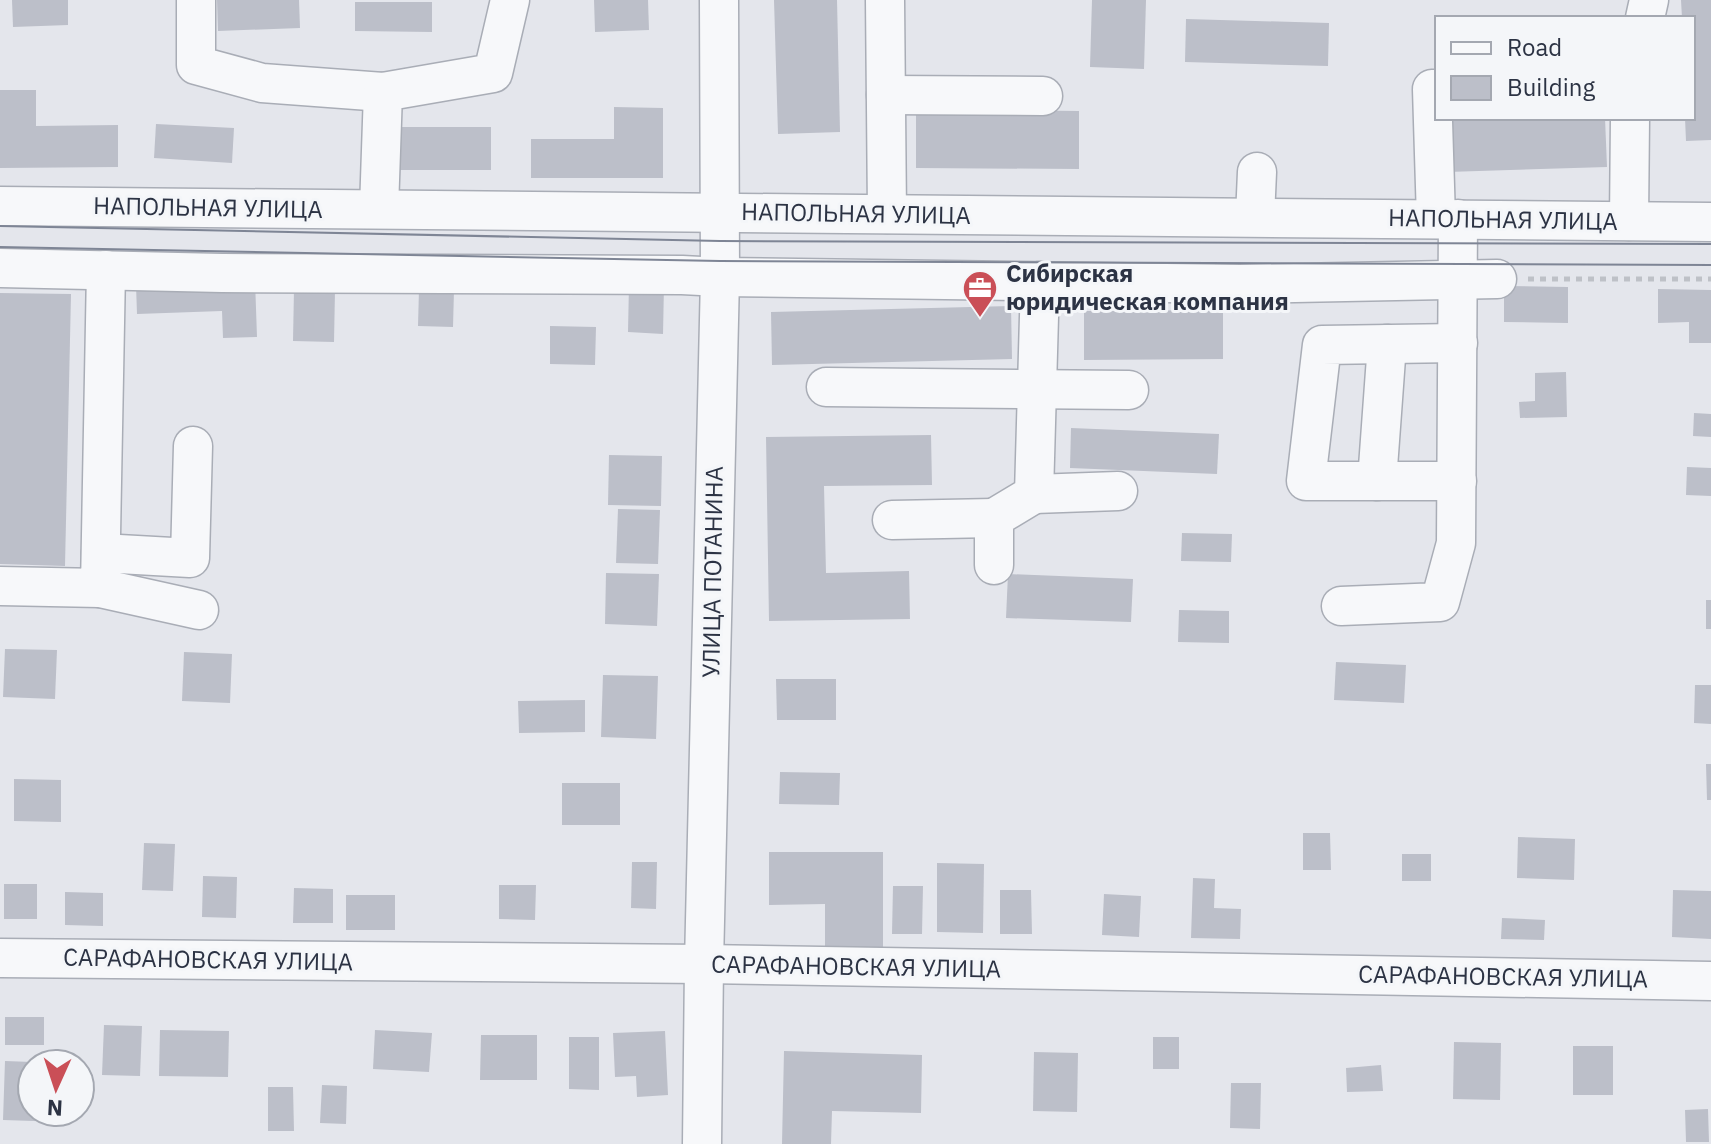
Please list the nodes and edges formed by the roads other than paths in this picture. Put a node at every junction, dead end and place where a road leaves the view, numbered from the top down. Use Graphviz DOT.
graph roads {
  1 [pos="196,0"];
  2 [pos="510,0"];
  3 [pos="719,0"];
  4 [pos="885,0"];
  5 [pos="1435,89"];
  6 [pos="383,92"];
  7 [pos="886,95"];
  8 [pos="1043,96"];
  9 [pos="1435,115"];
  10 [pos="1436,120"];
  11 [pos="1630,120"];
  12 [pos="1257,172"];
  13 [pos="0,206"];
  14 [pos="379,209"];
  15 [pos="720,213"];
  16 [pos="887,214"];
  17 [pos="1255,217"];
  18 [pos="1447,219"];
  19 [pos="1629,221"];
  20 [pos="1711,222"];
  21 [pos="0,268"];
  22 [pos="106,270"];
  23 [pos="720,277"];
  24 [pos="1458,279"];
  25 [pos="1497,279"];
  26 [pos="1040,281"];
  27 [pos="1458,343"];
  28 [pos="1387,344"];
  29 [pos="826,387"];
  30 [pos="1036,389"];
  31 [pos="1129,390"];
  32 [pos="193,446"];
  33 [pos="1377,481"];
  34 [pos="1457,481"];
  35 [pos="1118,491"];
  36 [pos="1034,494"];
  37 [pos="994,518"];
  38 [pos="892,520"];
  39 [pos="994,565"];
  40 [pos="101,571"];
  41 [pos="0,586"];
  42 [pos="1341,606"];
  43 [pos="199,610"];
  44 [pos="0,958"];
  45 [pos="704,964"];
  46 [pos="1711,981"];
  47 [pos="702,1144"];
  1 -- 6 [label="street"];
  2 -- 6 [label="street"];
  3 -- 15 [label="street, УЛИЦА ПОТАНИНА"];
  4 -- 7 [label="street"];
  5 -- 9 [label="street"];
  6 -- 14 [label="street"];
  7 -- 8 [label="street"];
  7 -- 16 [label="street"];
  10 -- 18 [label="street"];
  11 -- 19 [label="street"];
  12 -- 17 [label="street"];
  13 -- 14 [label="street, НАПОЛЬНАЯ УЛИЦА"];
  14 -- 15 [label="street, НАПОЛЬНАЯ УЛИЦА"];
  15 -- 16 [label="street, НАПОЛЬНАЯ УЛИЦА"];
  15 -- 23 [label="street, УЛИЦА ПОТАНИНА"];
  16 -- 17 [label="street, НАПОЛЬНАЯ УЛИЦА"];
  17 -- 18 [label="street, НАПОЛЬНАЯ УЛИЦА"];
  18 -- 19 [label="street, НАПОЛЬНАЯ УЛИЦА"];
  18 -- 24 [label="street"];
  19 -- 20 [label="street, НАПОЛЬНАЯ УЛИЦА"];
  21 -- 22 [label="street"];
  22 -- 23 [label="street"];
  22 -- 40 [label="street"];
  23 -- 26 [label="street"];
  23 -- 45 [label="street, УЛИЦА ПОТАНИНА"];
  24 -- 25 [label="street"];
  24 -- 26 [label="street"];
  24 -- 27 [label="street"];
  26 -- 30 [label="street"];
  27 -- 28 [label="street"];
  27 -- 34 [label="street"];
  28 -- 33 [label="street"];
  28 -- 33 [label="street"];
  29 -- 30 [label="street"];
  30 -- 31 [label="street"];
  30 -- 36 [label="street"];
  32 -- 40 [label="street"];
  33 -- 34 [label="street"];
  34 -- 42 [label="street"];
  35 -- 36 [label="street"];
  36 -- 37 [label="street"];
  37 -- 38 [label="street"];
  37 -- 39 [label="street"];
  40 -- 41 [label="street"];
  40 -- 43 [label="street"];
  44 -- 45 [label="street, САРАФАНОВСКАЯ УЛИЦА"];
  45 -- 46 [label="street, САРАФАНОВСКАЯ УЛИЦА"];
  45 -- 47 [label="street, УЛИЦА ПОТАНИНА"];
}
